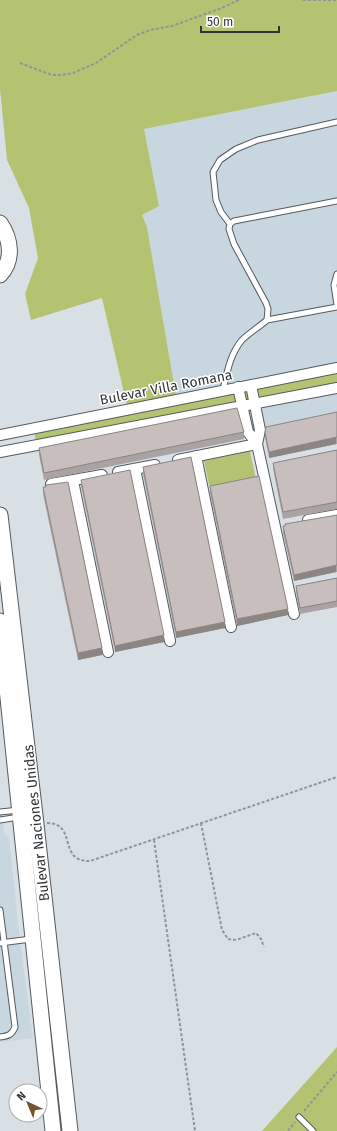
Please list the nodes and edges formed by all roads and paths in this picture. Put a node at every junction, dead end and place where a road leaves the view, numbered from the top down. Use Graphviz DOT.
graph roads {
  1 [pos="239,0"];
  2 [pos="303,0"];
  3 [pos="337,0"];
  4 [pos="20,63"];
  5 [pos="337,122"];
  6 [pos="337,201"];
  7 [pos="0,223"];
  8 [pos="230,224"];
  9 [pos="337,274"];
  10 [pos="0,275"];
  11 [pos="337,306"];
  12 [pos="267,320"];
  13 [pos="337,368"];
  14 [pos="251,385"];
  15 [pos="238,387"];
  16 [pos="337,388"];
  17 [pos="223,390"];
  18 [pos="255,404"];
  19 [pos="243,407"];
  20 [pos="0,434"];
  21 [pos="257,444"];
  22 [pos="0,452"];
  23 [pos="196,456"];
  24 [pos="135,469"];
  25 [pos="73,481"];
  26 [pos="47,485"];
  27 [pos="0,515"];
  28 [pos="337,515"];
  29 [pos="300,522"];
  30 [pos="294,614"];
  31 [pos="0,621"];
  32 [pos="231,627"];
  33 [pos="170,641"];
  34 [pos="108,652"];
  35 [pos="337,777"];
  36 [pos="0,812"];
  37 [pos="20,813"];
  38 [pos="0,820"];
  39 [pos="201,823"];
  40 [pos="36,824"];
  41 [pos="154,840"];
  42 [pos="0,910"];
  43 [pos="33,939"];
  44 [pos="2,943"];
  45 [pos="264,947"];
  46 [pos="0,1037"];
  47 [pos="337,1072"];
  48 [pos="50,1115"];
  49 [pos="68,1115"];
  50 [pos="299,1117"];
  51 [pos="53,1131"];
  52 [pos="70,1131"];
  53 [pos="195,1131"];
  54 [pos="288,1131"];
  55 [pos="313,1131"];
  1 -- 4 [label="path"];
  2 -- 3 [label="path"];
  5 -- 8 [label="lane"];
  6 -- 8 [label="lane"];
  7 -- 10 [label="main road"];
  8 -- 12 [label="lane"];
  9 -- 11 [label="lane"];
  11 -- 12 [label="lane"];
  12 -- 17 [label="lane"];
  13 -- 14 [label="street, Bulevar Villa Romana"];
  14 -- 15 [label="street, Bulevar Villa Romana"];
  14 -- 18 [label="street"];
  15 -- 17 [label="street, Bulevar Villa Romana"];
  15 -- 19 [label="street"];
  16 -- 18 [label="street"];
  17 -- 20 [label="street, Bulevar Villa Romana"];
  18 -- 19 [label="street"];
  18 -- 21 [label="street"];
  19 -- 21 [label="street"];
  19 -- 22 [label="street"];
  21 -- 23 [label="street"];
  21 -- 30 [label="street"];
  23 -- 24 [label="street"];
  23 -- 32 [label="street"];
  24 -- 25 [label="street"];
  24 -- 33 [label="street"];
  25 -- 26 [label="street"];
  25 -- 34 [label="street"];
  27 -- 40 [label="main road, Bulevar Naciones Unidas"];
  28 -- 29 [label="street"];
  31 -- 37 [label="main road, Bulevar Naciones Unidas"];
  35 -- 39 [label="path"];
  36 -- 37 [label="lane"];
  37 -- 38 [label="lane"];
  37 -- 43 [label="main road, Bulevar Naciones Unidas"];
  39 -- 41 [label="path"];
  39 -- 45 [label="path"];
  40 -- 41 [label="path"];
  40 -- 49 [label="main road, Bulevar Naciones Unidas"];
  41 -- 53 [label="path"];
  42 -- 44 [label="lane"];
  43 -- 44 [label="lane"];
  43 -- 48 [label="main road, Bulevar Naciones Unidas"];
  44 -- 46 [label="lane"];
  47 -- 50 [label="path"];
  48 -- 49 [label="main road"];
  48 -- 51 [label="main road, Bulevar Naciones Unidas"];
  49 -- 52 [label="main road, Bulevar Naciones Unidas"];
  50 -- 54 [label="path"];
  50 -- 55 [label="lane"];
}
